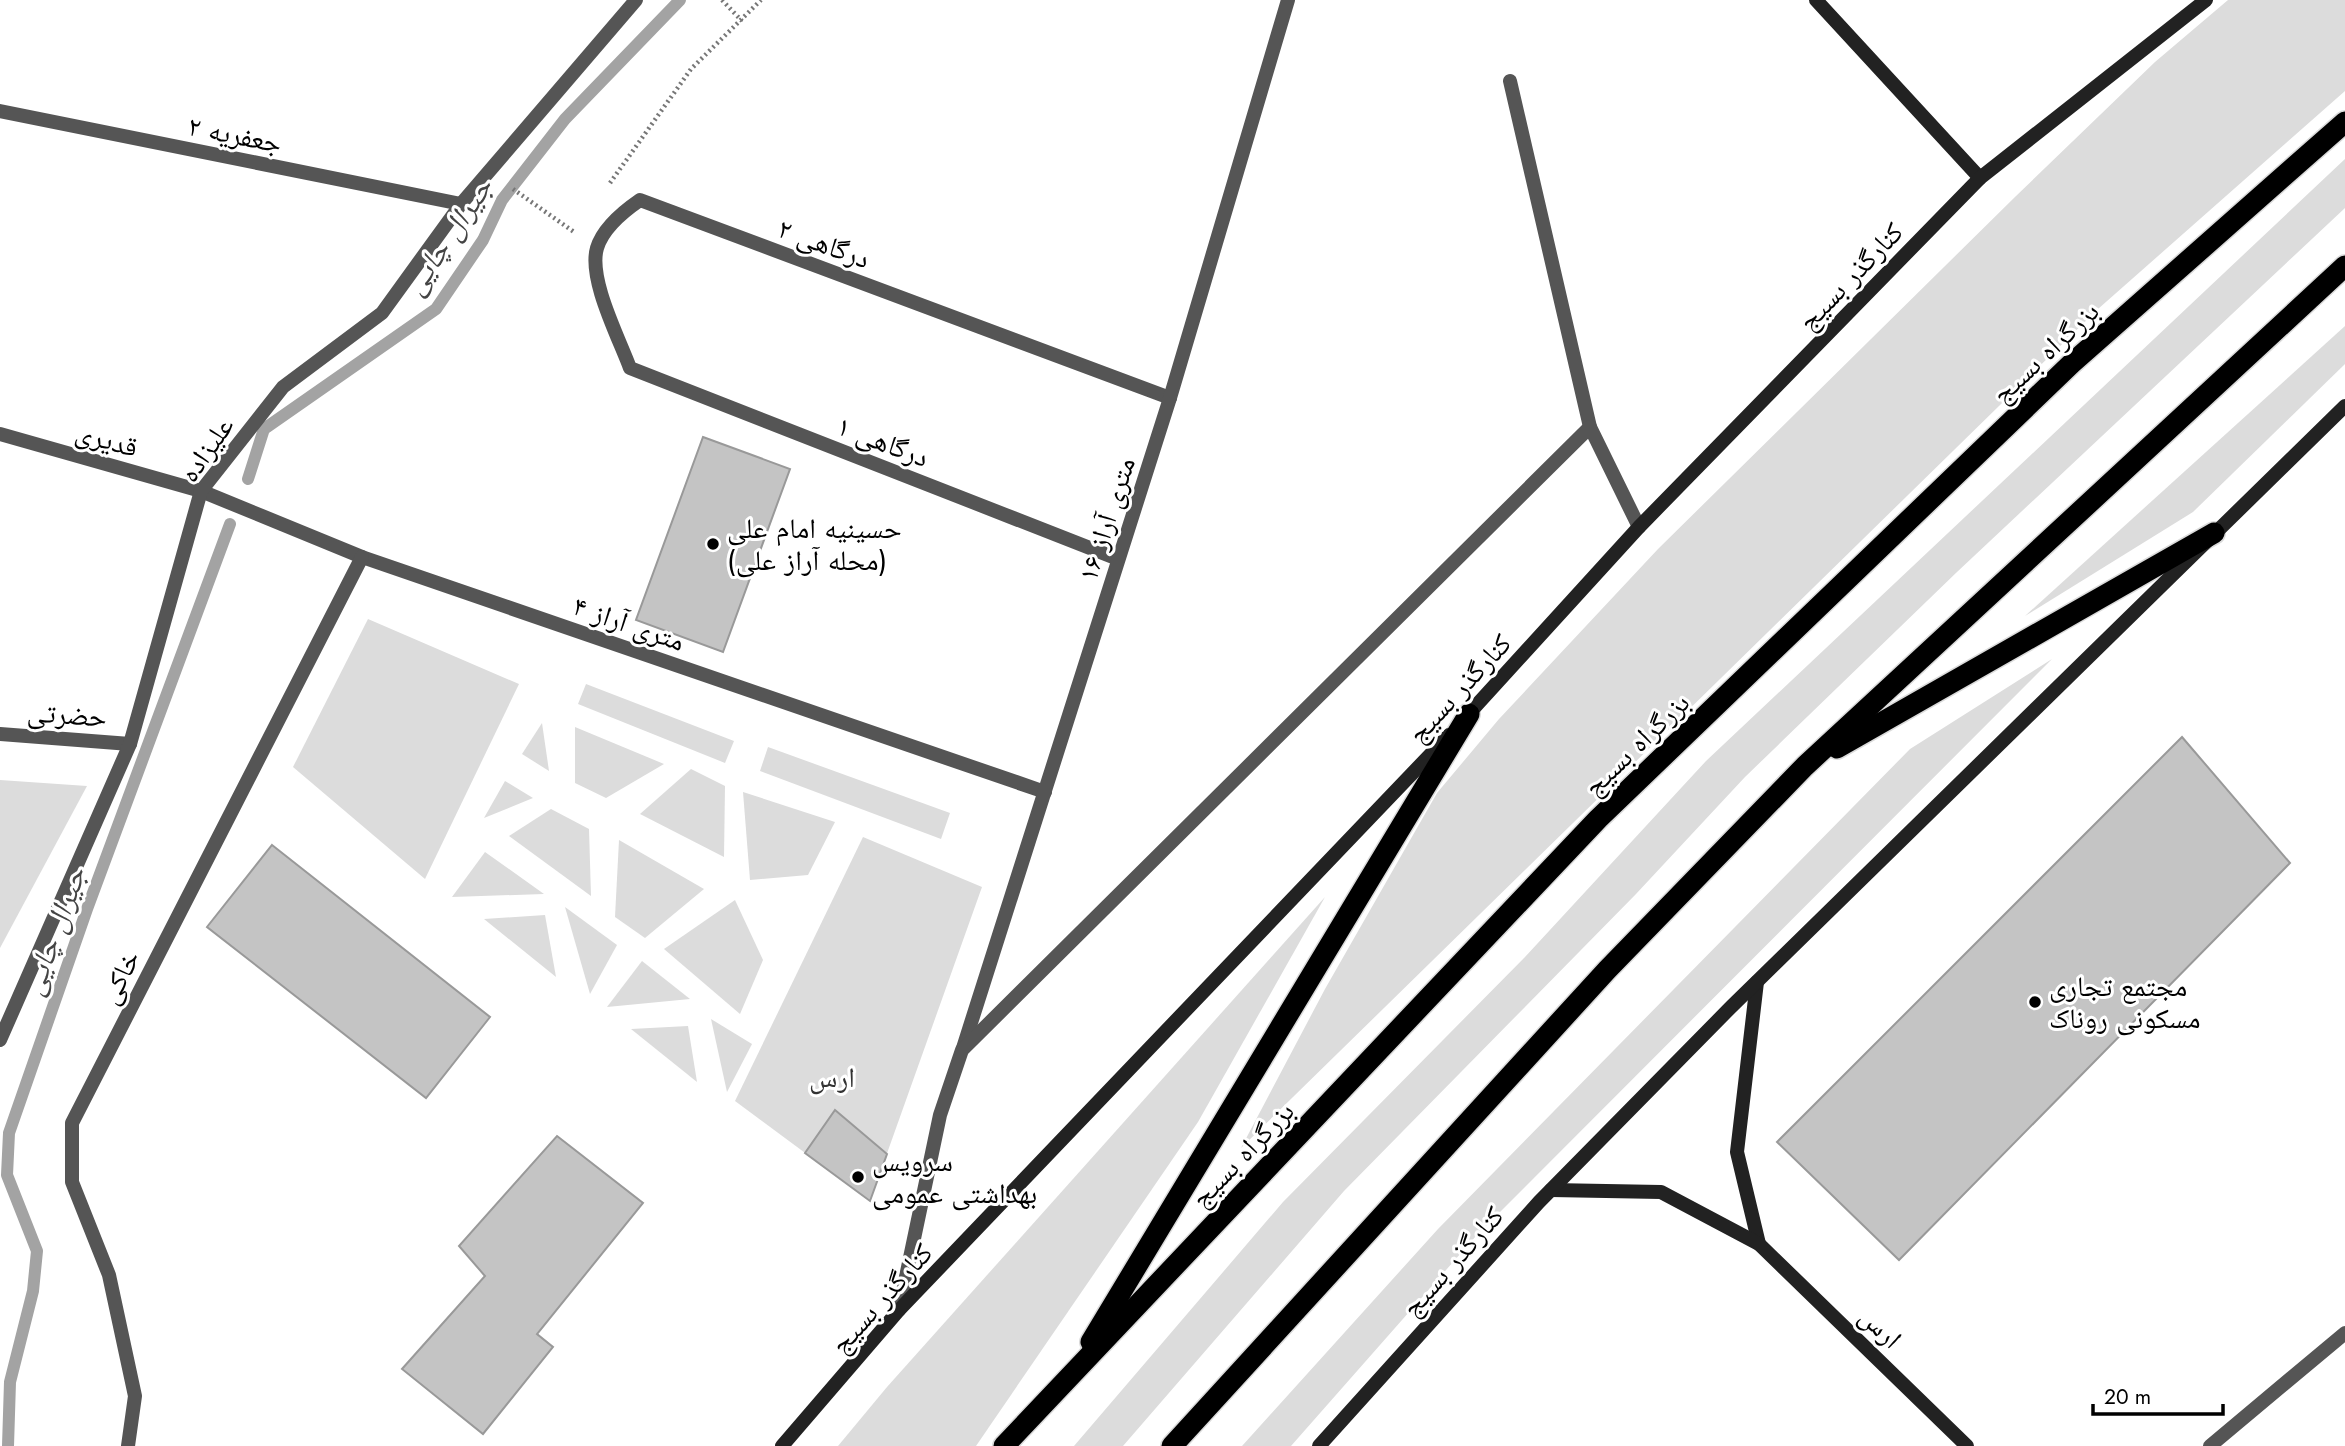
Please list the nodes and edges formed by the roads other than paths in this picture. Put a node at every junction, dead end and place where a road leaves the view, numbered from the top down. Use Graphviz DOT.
graph roads {
  1 [pos="636,0"];
  2 [pos="1288,0"];
  3 [pos="1816,0"];
  4 [pos="2206,0"];
  5 [pos="1510,81"];
  6 [pos="0,111"];
  7 [pos="2345,122"];
  8 [pos="1980,178"];
  9 [pos="461,204"];
  10 [pos="2345,266"];
  11 [pos="630,368"];
  12 [pos="1170,398"];
  13 [pos="2345,407"];
  14 [pos="1590,427"];
  15 [pos="0,433"];
  16 [pos="201,491"];
  17 [pos="1640,527"];
  18 [pos="2214,533"];
  19 [pos="362,557"];
  20 [pos="1118,559"];
  21 [pos="1469,714"];
  22 [pos="0,734"];
  23 [pos="130,744"];
  24 [pos="1805,766"];
  25 [pos="1045,792"];
  26 [pos="1757,982"];
  27 [pos="0,1040"];
  28 [pos="962,1050"];
  29 [pos="1551,1190"];
  30 [pos="1759,1244"];
  31 [pos="900,1310"];
  32 [pos="2345,1333"];
  33 [pos="1070,1377"];
  34 [pos="128,1446"];
  35 [pos="782,1446"];
  36 [pos="1004,1446"];
  37 [pos="1172,1446"];
  38 [pos="1319,1446"];
  39 [pos="1968,1446"];
  40 [pos="2210,1446"];
  1 -- 9 [label="street, علیزاده"];
  2 -- 12 [label="street, ۱۶ متری آراز"];
  3 -- 8 [label="main road"];
  4 -- 8 [label="main road, کنارگذر بسیج"];
  5 -- 14 [label="street"];
  6 -- 9 [label="street, جعفریه ۲"];
  7 -- 33 [label="highway, بزرگراه بسیج"];
  8 -- 17 [label="main road, کنارگذر بسیج"];
  9 -- 16 [label="street, علیزاده"];
  10 -- 24 [label="highway"];
  11 -- 12 [label="street, درگاهی ۲"];
  11 -- 20 [label="street, درگاهی ۱"];
  12 -- 20 [label="street, ۱۶ متری آراز"];
  13 -- 18 [label="main road, کنارگذر بسیج"];
  14 -- 17 [label="street"];
  14 -- 28 [label="street"];
  15 -- 16 [label="street, قدیری"];
  16 -- 19 [label="street, ۴ متری آراز"];
  16 -- 23 [label="street, علیزاده"];
  17 -- 21 [label="main road, کنارگذر بسیج"];
  18 -- 24 [label="highway"];
  18 -- 26 [label="main road, کنارگذر بسیج"];
  19 -- 25 [label="street, ۴ متری آراز"];
  19 -- 34 [label="street, خاکی"];
  20 -- 25 [label="street, ۱۶ متری آراز"];
  21 -- 31 [label="main road, کنارگذر بسیج"];
  21 -- 33 [label="highway"];
  22 -- 23 [label="street, حضرتی"];
  23 -- 27 [label="street, علیزاده"];
  24 -- 37 [label="highway"];
  25 -- 28 [label="street, ۱۶ متری آراز"];
  26 -- 29 [label="main road, کنارگذر بسیج"];
  26 -- 30 [label="main road"];
  28 -- 31 [label="street, ۱۶ متری آراز"];
  29 -- 30 [label="main road, ارس"];
  29 -- 38 [label="main road, کنارگذر بسیج"];
  30 -- 39 [label="main road, ارس"];
  31 -- 35 [label="main road, کنارگذر بسیج"];
  32 -- 40 [label="street"];
  33 -- 36 [label="highway, بزرگراه بسیج"];
}
